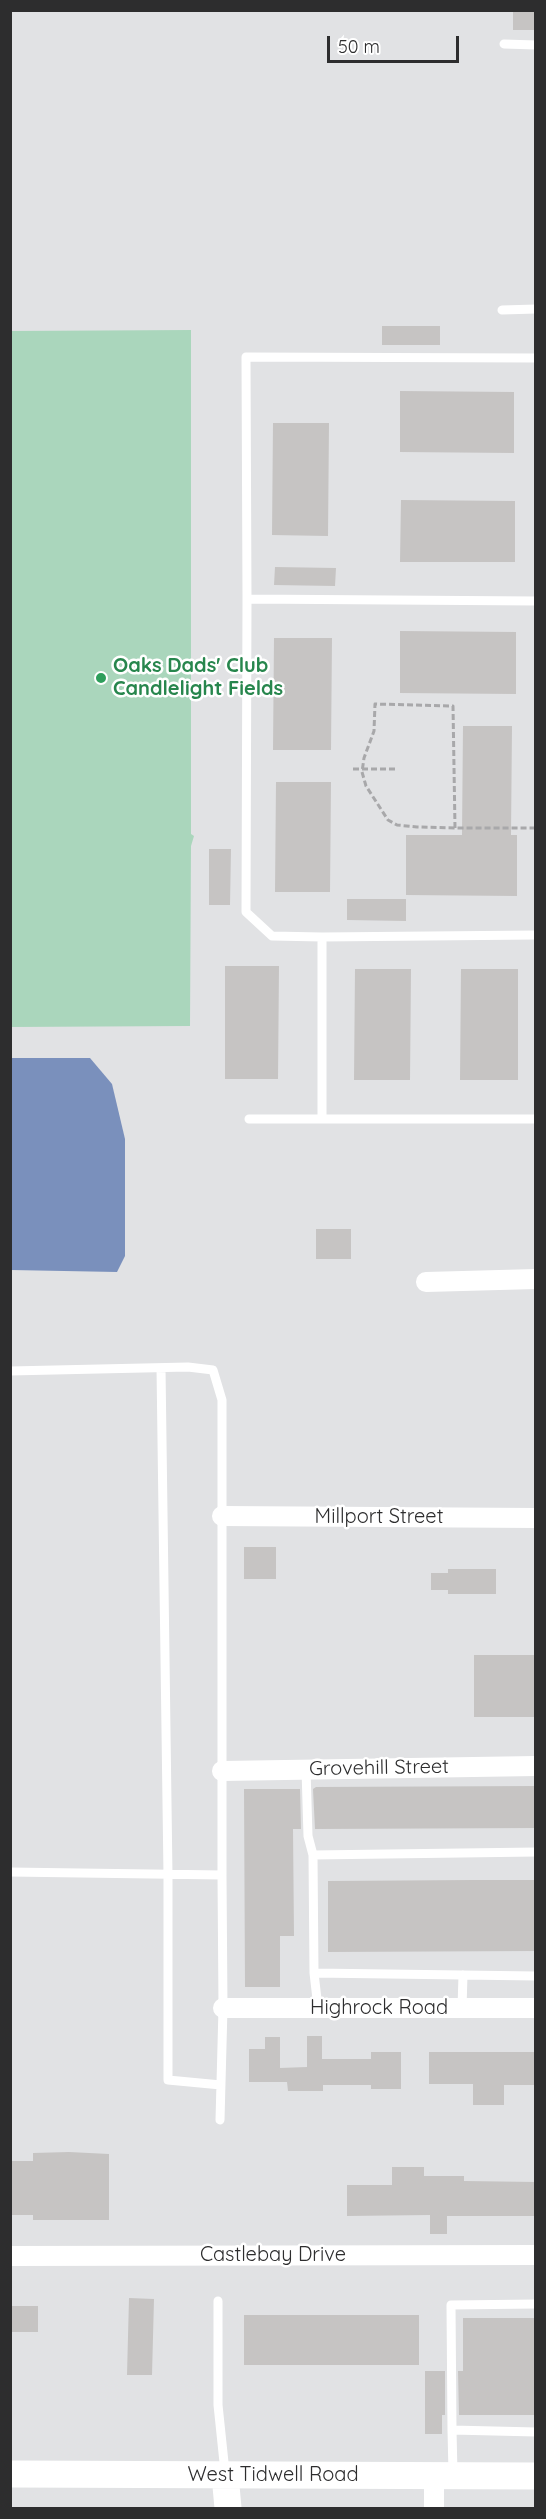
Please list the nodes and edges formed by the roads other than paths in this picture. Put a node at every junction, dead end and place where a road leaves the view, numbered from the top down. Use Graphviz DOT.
graph roads {
  1 [pos="504,44"];
  2 [pos="536,45"];
  3 [pos="536,309"];
  4 [pos="502,310"];
  5 [pos="536,358"];
  6 [pos="247,599"];
  7 [pos="536,601"];
  8 [pos="536,936"];
  9 [pos="322,937"];
  10 [pos="249,1119"];
  11 [pos="322,1119"];
  12 [pos="536,1119"];
  13 [pos="536,1279"];
  14 [pos="426,1282"];
  15 [pos="161,1368"];
  16 [pos="10,1371"];
  17 [pos="222,1516"];
  18 [pos="536,1518"];
  19 [pos="536,1766"];
  20 [pos="306,1769"];
  21 [pos="222,1771"];
  22 [pos="536,1852"];
  23 [pos="313,1854"];
  24 [pos="10,1872"];
  25 [pos="168,1875"];
  26 [pos="222,1875"];
  27 [pos="314,1973"];
  28 [pos="463,1975"];
  29 [pos="536,1976"];
  30 [pos="223,2008"];
  31 [pos="318,2008"];
  32 [pos="462,2008"];
  33 [pos="536,2008"];
  34 [pos="221,2085"];
  35 [pos="220,2120"];
  36 [pos="536,2255"];
  37 [pos="10,2256"];
  38 [pos="218,2301"];
  39 [pos="536,2304"];
  40 [pos="452,2430"];
  41 [pos="536,2432"];
  42 [pos="19,2474"];
  43 [pos="225,2475"];
  44 [pos="443,2476"];
  45 [pos="536,2476"];
  46 [pos="228,2508"];
  47 [pos="434,2508"];
  1 -- 2 [label="lane"];
  3 -- 4 [label="lane"];
  5 -- 6 [label="lane"];
  6 -- 7 [label="lane"];
  6 -- 9 [label="lane"];
  8 -- 9 [label="lane"];
  9 -- 11 [label="lane"];
  10 -- 11 [label="lane"];
  11 -- 12 [label="lane"];
  13 -- 14 [label="street"];
  15 -- 16 [label="lane"];
  15 -- 17 [label="lane"];
  15 -- 25 [label="lane"];
  17 -- 18 [label="street, Millport Street"];
  17 -- 21 [label="lane"];
  19 -- 20 [label="street, Grovehill Street"];
  20 -- 21 [label="street, Grovehill Street"];
  20 -- 23 [label="lane"];
  21 -- 26 [label="lane"];
  22 -- 23 [label="lane"];
  23 -- 27 [label="lane"];
  24 -- 25 [label="lane"];
  25 -- 26 [label="lane"];
  25 -- 34 [label="lane"];
  26 -- 30 [label="lane"];
  27 -- 28 [label="lane"];
  27 -- 31 [label="lane"];
  28 -- 29 [label="lane"];
  28 -- 32 [label="lane"];
  30 -- 31 [label="street, Highrock Road"];
  30 -- 34 [label="lane"];
  31 -- 32 [label="street, Highrock Road"];
  32 -- 33 [label="street, Highrock Road"];
  34 -- 35 [label="lane"];
  36 -- 37 [label="street, Castlebay Drive"];
  38 -- 43 [label="lane"];
  39 -- 40 [label="lane"];
  40 -- 41 [label="lane"];
  40 -- 44 [label="lane"];
  42 -- 43 [label="main road, West Tidwell Road"];
  43 -- 44 [label="main road, West Tidwell Road"];
  43 -- 46 [label="main road"];
  44 -- 45 [label="main road, West Tidwell Road"];
  44 -- 47 [label="street"];
}
